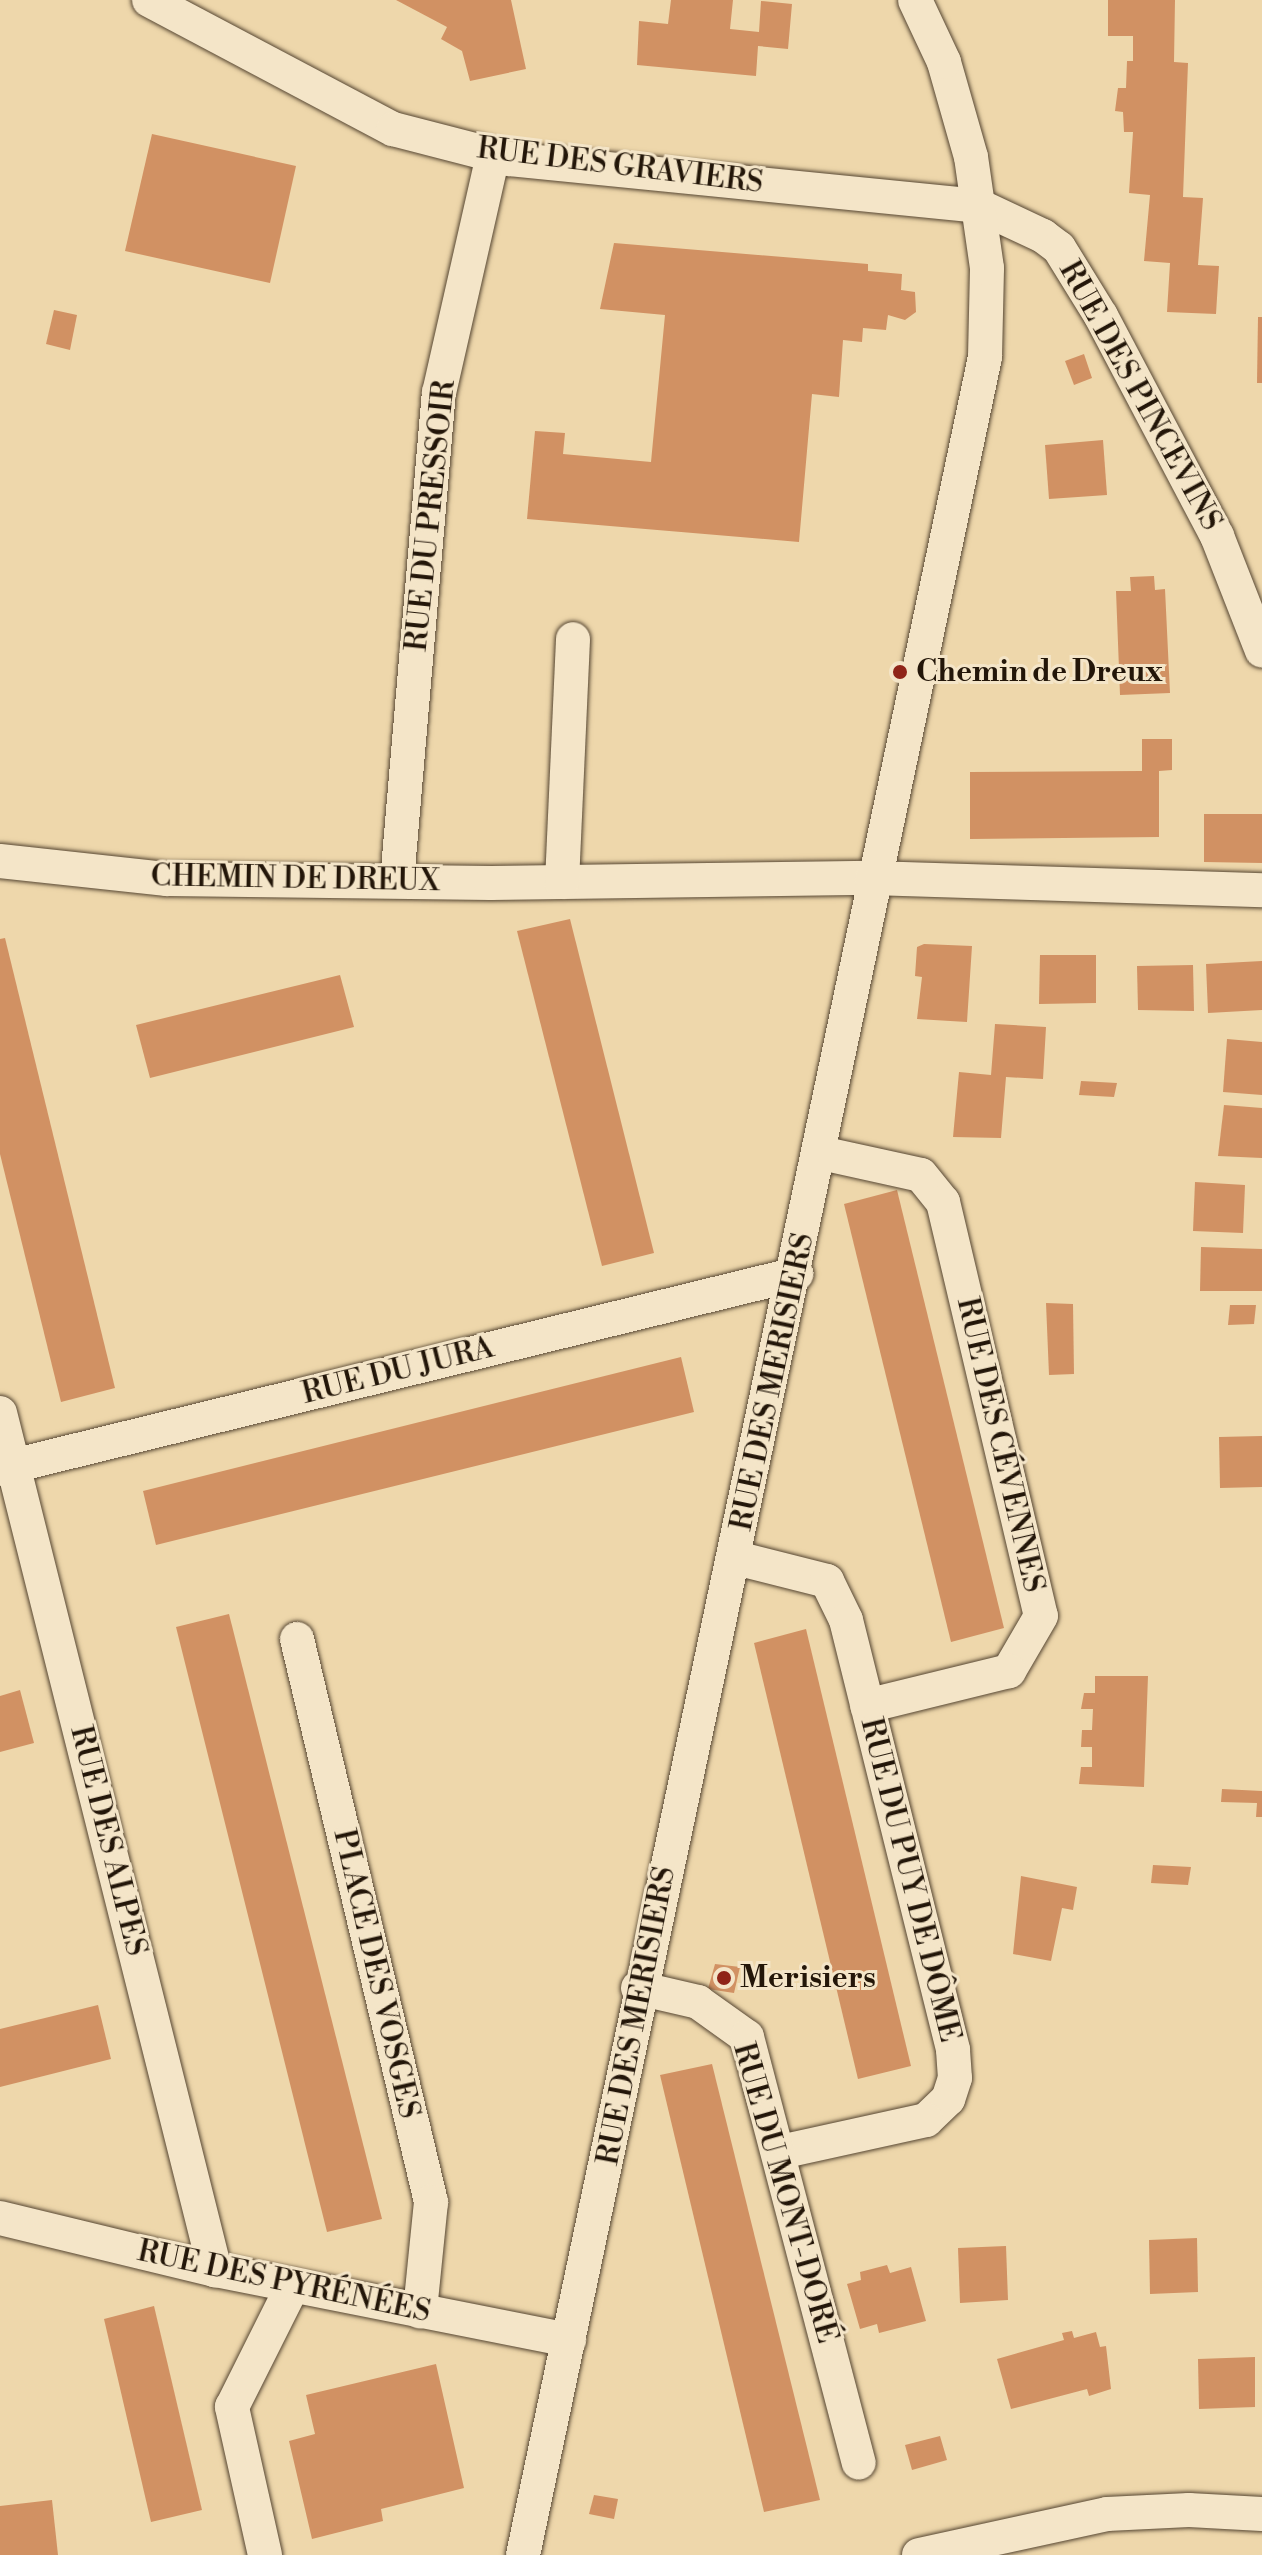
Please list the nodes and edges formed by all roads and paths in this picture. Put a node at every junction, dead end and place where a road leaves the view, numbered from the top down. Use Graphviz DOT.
graph roads {
  1 [pos="149,0"];
  2 [pos="915,0"];
  3 [pos="493,155"];
  4 [pos="979,206"];
  5 [pos="573,639"];
  6 [pos="1262,651"];
  7 [pos="0,861"];
  8 [pos="872,878"];
  9 [pos="397,881"];
  10 [pos="562,882"];
  11 [pos="1262,890"];
  12 [pos="821,1153"];
  13 [pos="796,1274"];
  14 [pos="0,1413"];
  15 [pos="7,1467"];
  16 [pos="736,1558"];
  17 [pos="297,1639"];
  18 [pos="867,1706"];
  19 [pos="638,1988"];
  20 [pos="780,2152"];
  21 [pos="0,2218"];
  22 [pos="215,2270"];
  23 [pos="293,2285"];
  24 [pos="420,2311"];
  25 [pos="569,2340"];
  26 [pos="859,2463"];
  27 [pos="1262,2514"];
  28 [pos="265,2555"];
  29 [pos="523,2555"];
  30 [pos="919,2555"];
  1 -- 3 [label="street, RUE DES GRAVIERS"];
  2 -- 4 [label="street"];
  3 -- 4 [label="street, RUE DES GRAVIERS"];
  3 -- 9 [label="street, RUE DU PRESSOIR"];
  4 -- 6 [label="street, RUE DES PINCEVINS"];
  4 -- 8 [label="street, RUE DES MERISIERS"];
  5 -- 10 [label="street"];
  7 -- 9 [label="street, CHEMIN DE DREUX"];
  8 -- 10 [label="street, CHEMIN DE DREUX"];
  8 -- 11 [label="street, CHEMIN DE DREUX"];
  8 -- 12 [label="street, RUE DES MERISIERS"];
  9 -- 10 [label="street, CHEMIN DE DREUX"];
  12 -- 13 [label="street, RUE DES MERISIERS"];
  12 -- 18 [label="street, RUE DES CÉVENNES"];
  13 -- 15 [label="street, RUE DU JURA"];
  13 -- 16 [label="street, RUE DES MERISIERS"];
  14 -- 15 [label="street, RUE DES ALPES"];
  15 -- 22 [label="street, RUE DES ALPES"];
  16 -- 18 [label="street, RUE DU PUY DE DÔME"];
  16 -- 19 [label="street, RUE DES MERISIERS"];
  17 -- 24 [label="street, PLACE DES VOSGES"];
  18 -- 20 [label="street, RUE DU PUY DE DÔME"];
  19 -- 20 [label="street, RUE DU MONT-DORÉ"];
  19 -- 25 [label="street, RUE DES MERISIERS"];
  20 -- 26 [label="street, RUE DU MONT-DORÉ"];
  21 -- 22 [label="street, RUE DES PYRÉNÉES"];
  22 -- 23 [label="street, RUE DES PYRÉNÉES"];
  23 -- 24 [label="street, RUE DES PYRÉNÉES"];
  23 -- 28 [label="street"];
  24 -- 25 [label="street, RUE DES PYRÉNÉES"];
  25 -- 29 [label="street, RUE DES MERISIERS"];
  27 -- 30 [label="street"];
}
